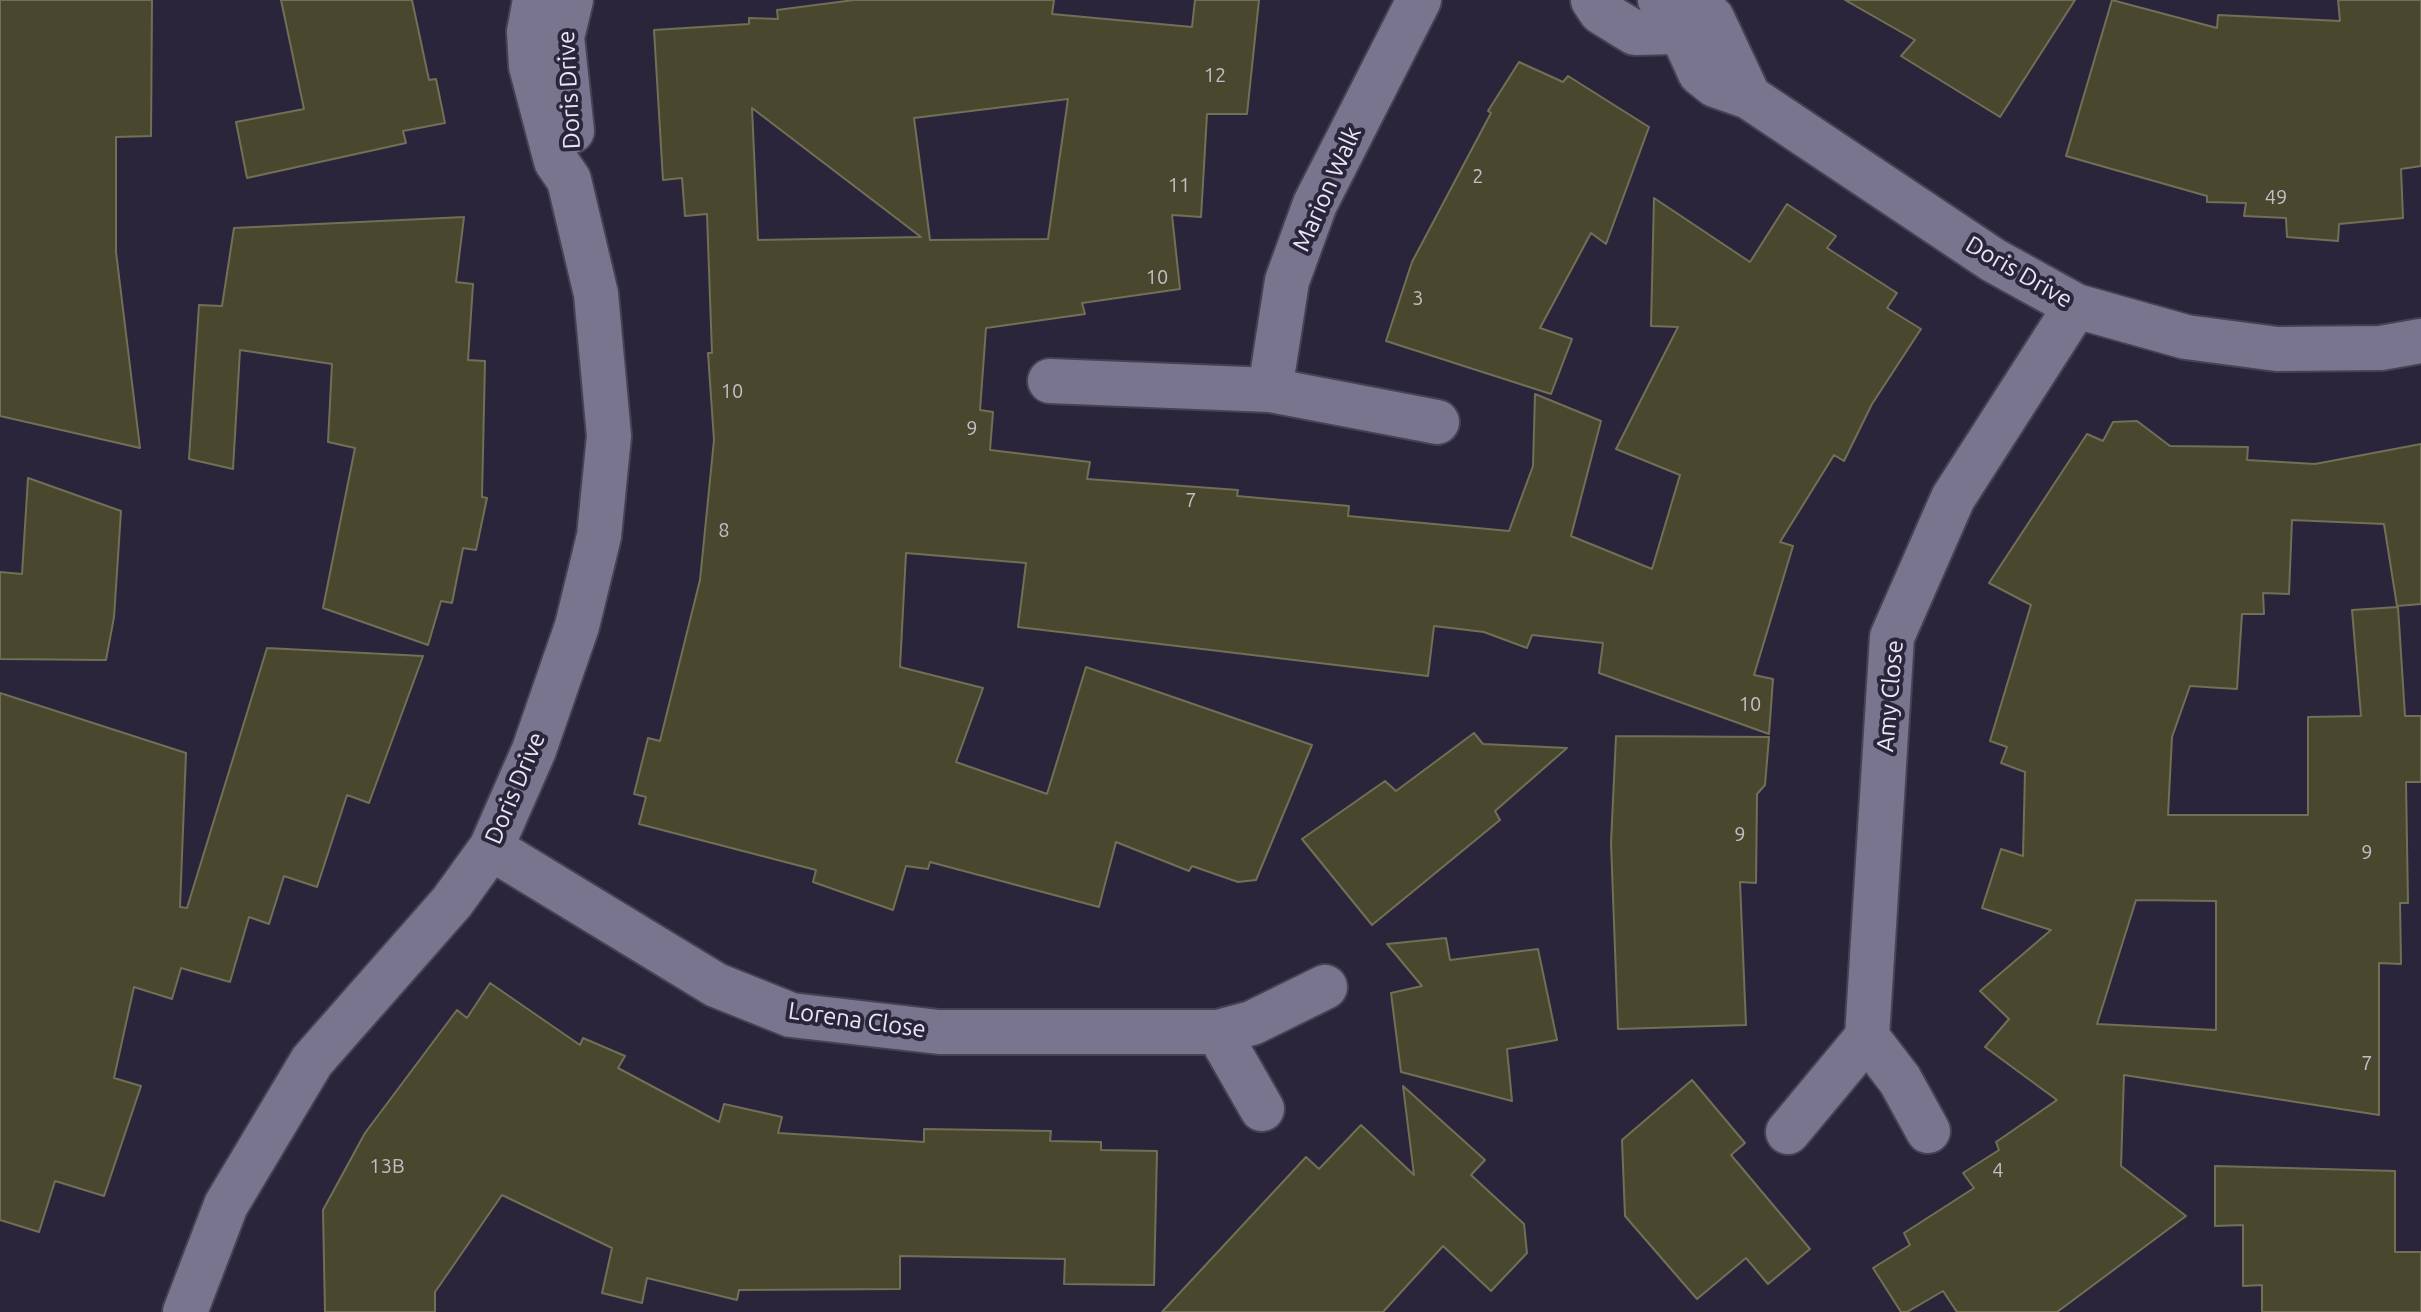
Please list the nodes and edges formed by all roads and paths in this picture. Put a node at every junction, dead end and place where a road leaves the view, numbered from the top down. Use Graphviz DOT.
graph roads {
  1 [pos="535,0"];
  2 [pos="571,0"];
  3 [pos="1419,0"];
  4 [pos="1593,0"];
  5 [pos="1686,11"];
  6 [pos="569,180"];
  7 [pos="2076,306"];
  8 [pos="2421,341"];
  9 [pos="1050,381"];
  10 [pos="1270,390"];
  11 [pos="1437,422"];
  12 [pos="491,848"];
  13 [pos="1325,987"];
  14 [pos="1218,1032"];
  15 [pos="1867,1037"];
  16 [pos="1262,1109"];
  17 [pos="1928,1131"];
  18 [pos="1788,1132"];
  19 [pos="185,1312"];
  1 -- 6 [label="street, Doris Drive"];
  2 -- 6 [label="street, Doris Drive"];
  3 -- 10 [label="street, Marion Walk"];
  4 -- 5 [label="street, Doris Drive"];
  5 -- 7 [label="street, Doris Drive"];
  6 -- 12 [label="street, Doris Drive"];
  7 -- 8 [label="street, Doris Drive"];
  7 -- 15 [label="street, Amy Close"];
  9 -- 10 [label="street"];
  10 -- 11 [label="street"];
  12 -- 14 [label="street, Lorena Close"];
  12 -- 19 [label="street, Doris Drive"];
  13 -- 14 [label="street, Lorena Close"];
  14 -- 16 [label="street"];
  15 -- 17 [label="street"];
  15 -- 18 [label="street"];
}
